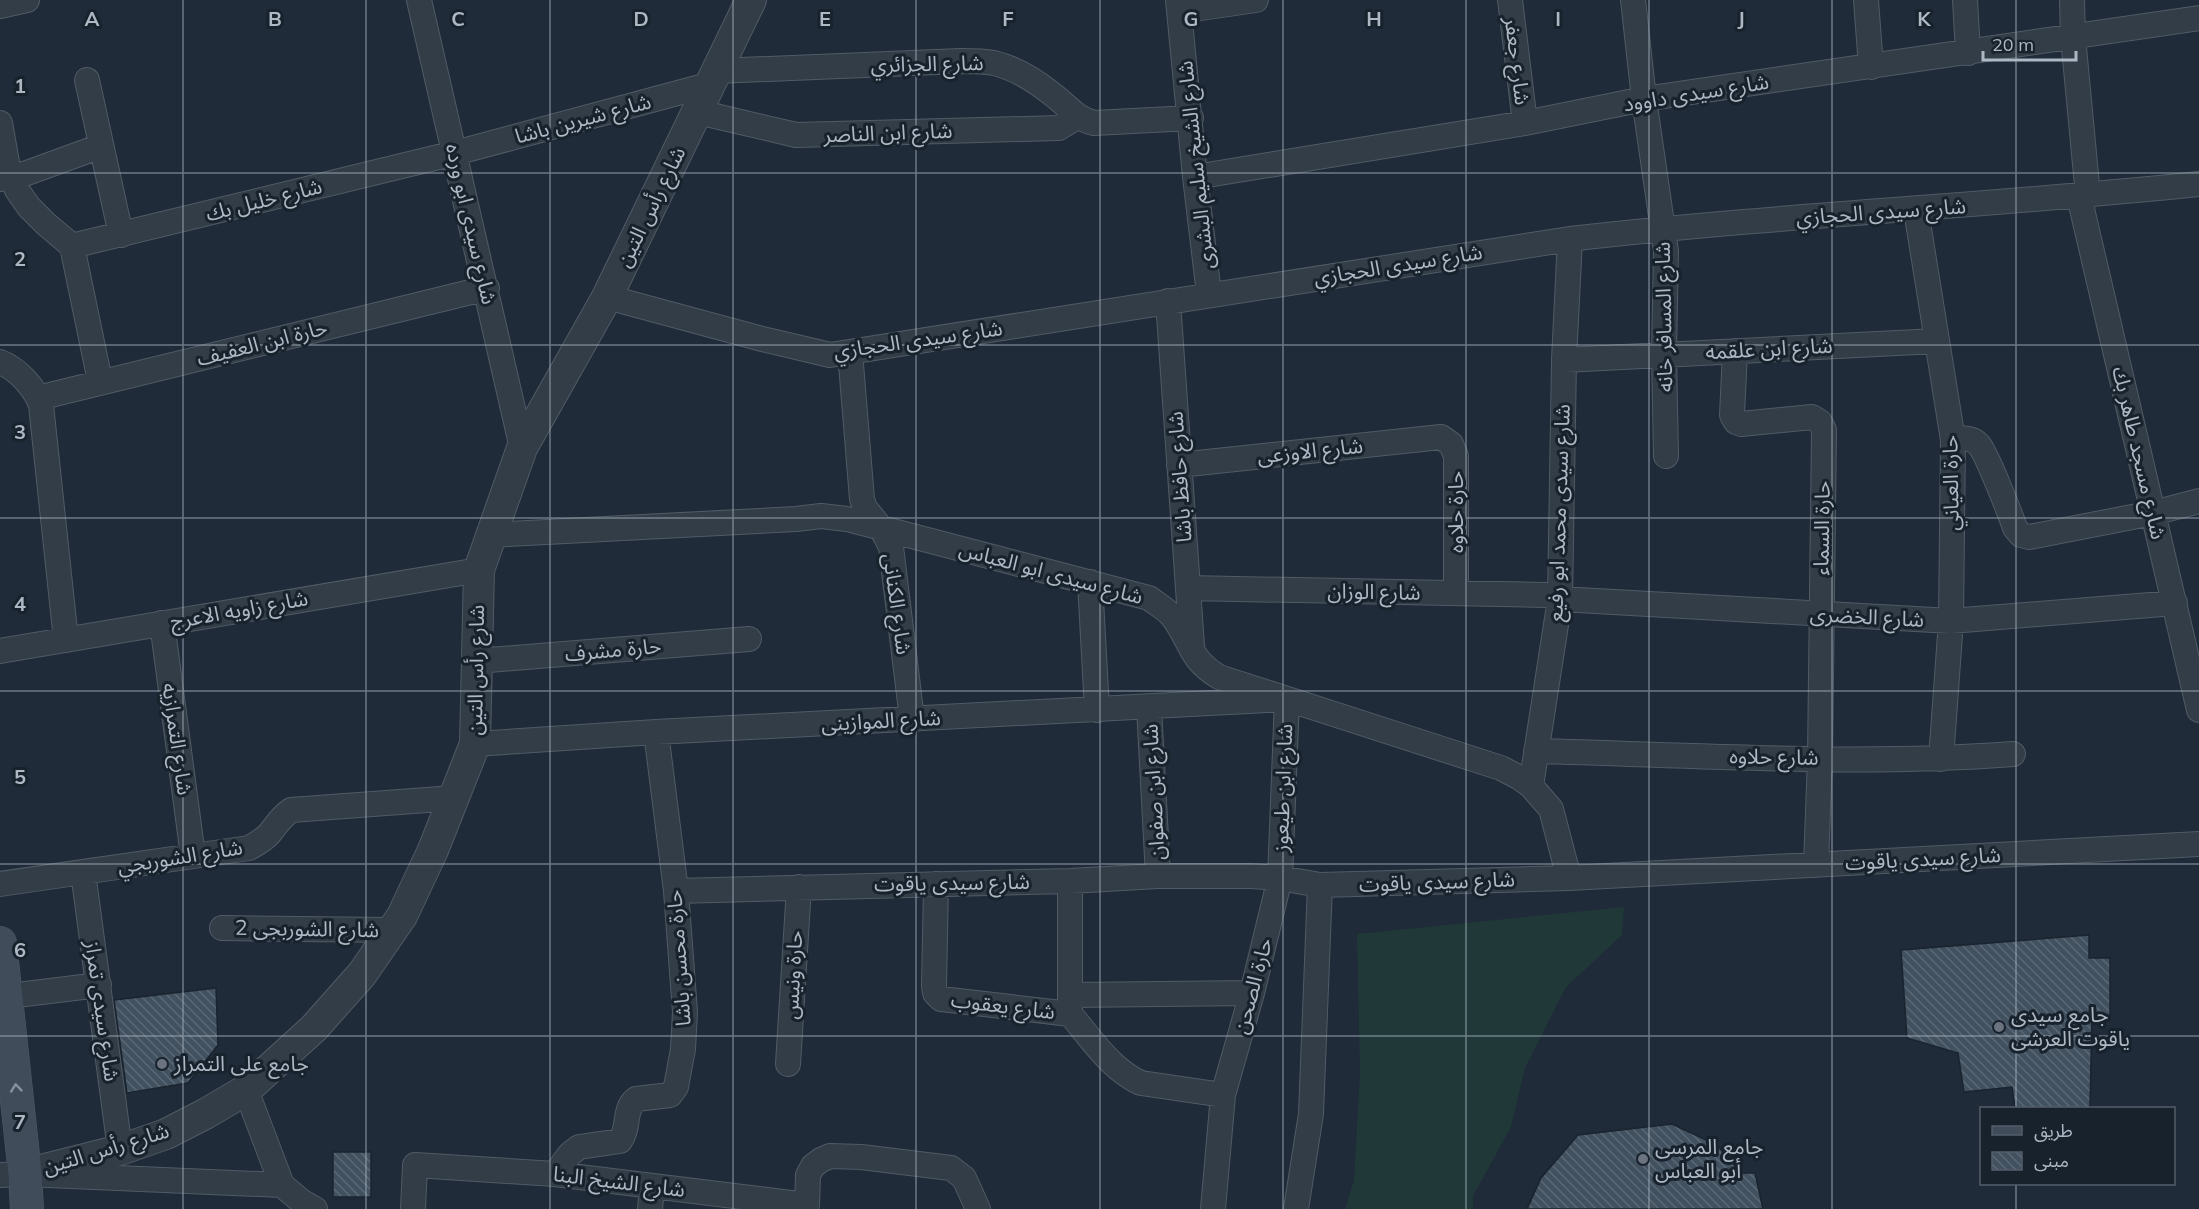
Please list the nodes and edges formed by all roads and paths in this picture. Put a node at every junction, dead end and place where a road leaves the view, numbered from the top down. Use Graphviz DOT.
graph roads {
  1 [pos="27,0"];
  2 [pos="419,0"];
  3 [pos="751,0"];
  4 [pos="1256,0"];
  5 [pos="1509,0"];
  6 [pos="1633,0"];
  7 [pos="1866,0"];
  8 [pos="1965,0"];
  9 [pos="2072,0"];
  10 [pos="1179,5"];
  11 [pos="0,6"];
  12 [pos="2199,18"];
  13 [pos="2073,37"];
  14 [pos="1968,52"];
  15 [pos="1871,67"];
  16 [pos="714,77"];
  17 [pos="87,80"];
  18 [pos="1644,99"];
  19 [pos="698,112"];
  20 [pos="1077,117"];
  21 [pos="1191,118"];
  22 [pos="0,123"];
  23 [pos="1525,123"];
  24 [pos="101,146"];
  25 [pos="455,153"];
  26 [pos="1195,177"];
  27 [pos="6,178"];
  28 [pos="2199,184"];
  29 [pos="2083,196"];
  30 [pos="1916,210"];
  31 [pos="1663,228"];
  32 [pos="121,234"];
  33 [pos="1570,239"];
  34 [pos="72,246"];
  35 [pos="486,288"];
  36 [pos="1209,294"];
  37 [pos="607,297"];
  38 [pos="1168,301"];
  39 [pos="1937,341"];
  40 [pos="1735,351"];
  41 [pos="850,352"];
  42 [pos="1664,354"];
  43 [pos="1564,360"];
  44 [pos="0,362"];
  45 [pos="100,381"];
  46 [pos="38,398"];
  47 [pos="1441,437"];
  48 [pos="1953,440"];
  49 [pos="522,447"];
  50 [pos="1666,456"];
  51 [pos="1179,465"];
  52 [pos="2199,501"];
  53 [pos="2153,513"];
  54 [pos="880,528"];
  55 [pos="489,535"];
  56 [pos="479,570"];
  57 [pos="1090,582"];
  58 [pos="1188,588"];
  59 [pos="1456,593"];
  60 [pos="1560,599"];
  61 [pos="2175,603"];
  62 [pos="1820,614"];
  63 [pos="1951,621"];
  64 [pos="162,623"];
  65 [pos="749,639"];
  66 [pos="66,640"];
  67 [pos="0,651"];
  68 [pos="1192,653"];
  69 [pos="477,661"];
  70 [pos="2194,668"];
  71 [pos="1287,699"];
  72 [pos="1149,707"];
  73 [pos="1097,710"];
  74 [pos="2199,710"];
  75 [pos="912,719"];
  76 [pos="656,732"];
  77 [pos="475,744"];
  78 [pos="1536,751"];
  79 [pos="2013,754"];
  80 [pos="1820,758"];
  81 [pos="1941,759"];
  82 [pos="1531,786"];
  83 [pos="454,798"];
  84 [pos="2199,844"];
  85 [pos="193,856"];
  86 [pos="1816,865"];
  87 [pos="83,872"];
  88 [pos="1158,876"];
  89 [pos="1280,878"];
  90 [pos="1569,878"];
  91 [pos="1070,881"];
  92 [pos="0,884"];
  93 [pos="936,884"];
  94 [pos="1320,885"];
  95 [pos="799,887"];
  96 [pos="676,891"];
  97 [pos="222,928"];
  98 [pos="391,930"];
  99 [pos="0,943"];
  100 [pos="99,985"];
  101 [pos="1252,993"];
  102 [pos="3,997"];
  103 [pos="1070,1004"];
  104 [pos="788,1064"];
  105 [pos="246,1090"];
  106 [pos="1223,1095"];
  107 [pos="120,1150"];
  108 [pos="12,1174"];
  109 [pos="555,1174"];
  110 [pos="282,1185"];
  111 [pos="651,1197"];
  112 [pos="807,1207"];
  113 [pos="27,1209"];
  114 [pos="315,1209"];
  115 [pos="413,1209"];
  116 [pos="978,1209"];
  117 [pos="1213,1209"];
  118 [pos="1296,1209"];
  1 -- 11 [label="street"];
  2 -- 25 [label="street, شارع سيدى ابو ورده"];
  3 -- 16 [label="street, شارع رأس التين"];
  4 -- 10 [label="street"];
  5 -- 23 [label="street, شارع جعفر"];
  6 -- 18 [label="street, شارع المسافر خانه"];
  7 -- 15 [label="street"];
  8 -- 14 [label="street"];
  9 -- 13 [label="street, شارع مسجد طاهر بك"];
  10 -- 21 [label="street, شارع الشيخ سليم البشرى"];
  12 -- 13 [label="street, شارع سيدى داوود"];
  13 -- 14 [label="street, شارع سيدى داوود"];
  13 -- 29 [label="street, شارع مسجد طاهر بك"];
  14 -- 15 [label="street, شارع سيدى داوود"];
  15 -- 18 [label="street, شارع سيدى داوود"];
  16 -- 19 [label="street, شارع رأس التين"];
  16 -- 20 [label="street, شارع الجزائري"];
  16 -- 25 [label="street, شارع شيرين باشا"];
  17 -- 24 [label="street"];
  18 -- 23 [label="street, شارع سيدى داوود"];
  18 -- 31 [label="street, شارع المسافر خانه"];
  19 -- 20 [label="street, شارع ابن الناصر"];
  19 -- 37 [label="street, شارع رأس التين"];
  20 -- 21 [label="street"];
  21 -- 26 [label="street, شارع الشيخ سليم البشرى"];
  22 -- 27 [label="street"];
  23 -- 26 [label="street, شارع سيدى داوود"];
  24 -- 27 [label="street"];
  24 -- 32 [label="street"];
  25 -- 32 [label="street, شارع خليل بك"];
  25 -- 35 [label="street, شارع سيدى ابو ورده"];
  26 -- 36 [label="street, شارع الشيخ سليم البشرى"];
  27 -- 34 [label="street"];
  28 -- 29 [label="street, شارع سيدى الحجازي"];
  29 -- 30 [label="street, شارع سيدى الحجازي"];
  29 -- 53 [label="street, شارع مسجد طاهر بك"];
  30 -- 31 [label="street, شارع سيدى الحجازي"];
  30 -- 39 [label="street, حارة العياني"];
  31 -- 33 [label="street, شارع سيدى الحجازي"];
  31 -- 42 [label="street, شارع المسافر خانه"];
  32 -- 34 [label="street, شارع خليل بك"];
  33 -- 36 [label="street, شارع سيدى الحجازي"];
  33 -- 43 [label="street, شارع سيدى محمد ابو رفيع"];
  34 -- 45 [label="street"];
  35 -- 45 [label="street, حارة ابن العفيف"];
  35 -- 49 [label="street, شارع سيدى ابو ورده"];
  36 -- 38 [label="street, شارع سيدى الحجازي"];
  37 -- 41 [label="street, شارع سيدى الحجازي"];
  37 -- 49 [label="street, شارع رأس التين"];
  38 -- 41 [label="street, شارع سيدى الحجازي"];
  38 -- 51 [label="street, شارع حافظ باشا"];
  39 -- 40 [label="street, شارع ابن علقمه"];
  39 -- 48 [label="street, حارة العياني"];
  40 -- 42 [label="street, شارع ابن علقمه"];
  40 -- 62 [label="street, حارة السماء"];
  41 -- 54 [label="street, شارع الكنانى"];
  42 -- 43 [label="street, شارع ابن علقمه"];
  42 -- 50 [label="street, شارع المسافر خانه"];
  43 -- 60 [label="street, شارع سيدى محمد ابو رفيع"];
  44 -- 46 [label="street"];
  45 -- 46 [label="street, حارة ابن العفيف"];
  46 -- 66 [label="street"];
  47 -- 51 [label="street, شارع الاوزعى"];
  47 -- 59 [label="street, حارة حلاوه"];
  48 -- 53 [label="street"];
  48 -- 63 [label="street, حارة العياني"];
  49 -- 55 [label="street, شارع رأس التين"];
  51 -- 58 [label="street, شارع حافظ باشا"];
  52 -- 53 [label="street"];
  53 -- 61 [label="street, شارع مسجد طاهر بك"];
  54 -- 55 [label="street, شارع سيدى ابو العباس"];
  54 -- 57 [label="street, شارع سيدى ابو العباس"];
  54 -- 75 [label="street, شارع الكنانى"];
  55 -- 56 [label="street, شارع رأس التين"];
  56 -- 64 [label="street, شارع زاويه الاعرج"];
  56 -- 69 [label="street, شارع رأس التين"];
  57 -- 68 [label="street, شارع سيدى ابو العباس"];
  57 -- 73 [label="street"];
  58 -- 59 [label="street, شارع الوزان"];
  58 -- 68 [label="street, شارع حافظ باشا"];
  59 -- 60 [label="street, شارع الوزان"];
  60 -- 62 [label="street, شارع الخضرى"];
  60 -- 78 [label="street, شارع سيدى محمد ابو رفيع"];
  61 -- 63 [label="street, شارع الخضرى"];
  61 -- 70 [label="street, شارع مسجد طاهر بك"];
  62 -- 63 [label="street, شارع الخضرى"];
  62 -- 80 [label="street, حارة السماء"];
  63 -- 81 [label="street, حارة العياني"];
  64 -- 66 [label="street, شارع زاويه الاعرج"];
  64 -- 85 [label="street, شارع التمرازيه"];
  65 -- 69 [label="street, حارة مشرف"];
  66 -- 67 [label="street, شارع زاويه الاعرج"];
  68 -- 71 [label="street, شارع سيدى ابو العباس"];
  69 -- 77 [label="street, شارع رأس التين"];
  70 -- 74 [label="street, شارع مسجد طاهر بك"];
  71 -- 72 [label="street, شارع الموازينى"];
  71 -- 82 [label="street, شارع سيدى ابو العباس"];
  71 -- 89 [label="street, شارع ابن طيعوز"];
  72 -- 73 [label="street, شارع الموازينى"];
  72 -- 88 [label="street, شارع ابن صفوان"];
  73 -- 75 [label="street, شارع الموازينى"];
  75 -- 76 [label="street, شارع الموازينى"];
  76 -- 77 [label="street, شارع الموازينى"];
  76 -- 96 [label="street, حارة محسن باشا"];
  77 -- 83 [label="street, شارع رأس التين"];
  78 -- 80 [label="street, شارع حلاوه"];
  78 -- 82 [label="street, شارع سيدى محمد ابو رفيع"];
  79 -- 81 [label="street, شارع حلاوه"];
  80 -- 81 [label="street, شارع حلاوه"];
  80 -- 86 [label="street, حارة السماء"];
  82 -- 90 [label="street, شارع سيدى ابو العباس"];
  83 -- 85 [label="street, شارع الشوربجي"];
  83 -- 98 [label="street, شارع رأس التين"];
  84 -- 86 [label="street, شارع سيدى ياقوت"];
  85 -- 87 [label="street, شارع الشوربجي"];
  86 -- 90 [label="street, شارع سيدى ياقوت"];
  87 -- 92 [label="street, شارع الشوربجي"];
  87 -- 100 [label="street, شارع سيدى تمراز"];
  88 -- 89 [label="street, شارع سيدى ياقوت"];
  88 -- 91 [label="street, شارع سيدى ياقوت"];
  89 -- 94 [label="street, شارع سيدى ياقوت"];
  89 -- 101 [label="street, حارة الصحن"];
  90 -- 94 [label="street, شارع سيدى ياقوت"];
  91 -- 93 [label="street, شارع سيدى ياقوت"];
  91 -- 103 [label="street"];
  93 -- 95 [label="street, شارع سيدى ياقوت"];
  93 -- 103 [label="street, شارع يعقوب"];
  94 -- 118 [label="street"];
  95 -- 96 [label="street, شارع سيدى ياقوت"];
  95 -- 104 [label="street, حارة ونيس"];
  96 -- 109 [label="street, حارة محسن باشا"];
  97 -- 98 [label="street, شارع الشوربجى 2"];
  98 -- 105 [label="street, شارع رأس التين"];
  99 -- 102 [label="main road"];
  100 -- 102 [label="street"];
  100 -- 107 [label="street, شارع سيدى تمراز"];
  101 -- 103 [label="street"];
  101 -- 106 [label="street, حارة الصحن"];
  108 -- 102 [label="main road, one-way"];
  103 -- 106 [label="street, شارع يعقوب"];
  105 -- 107 [label="street, شارع رأس التين"];
  105 -- 110 [label="street"];
  106 -- 117 [label="street, حارة الصحن"];
  107 -- 108 [label="street, شارع رأس التين"];
  108 -- 110 [label="street"];
  108 -- 113 [label="main road"];
  109 -- 111 [label="street, شارع الشيخ البنا"];
  109 -- 115 [label="street, شارع الشيخ البنا"];
  110 -- 114 [label="street"];
  111 -- 112 [label="street, شارع الشيخ البنا"];
  112 -- 116 [label="street, شارع الشيخ البنا"];
}
